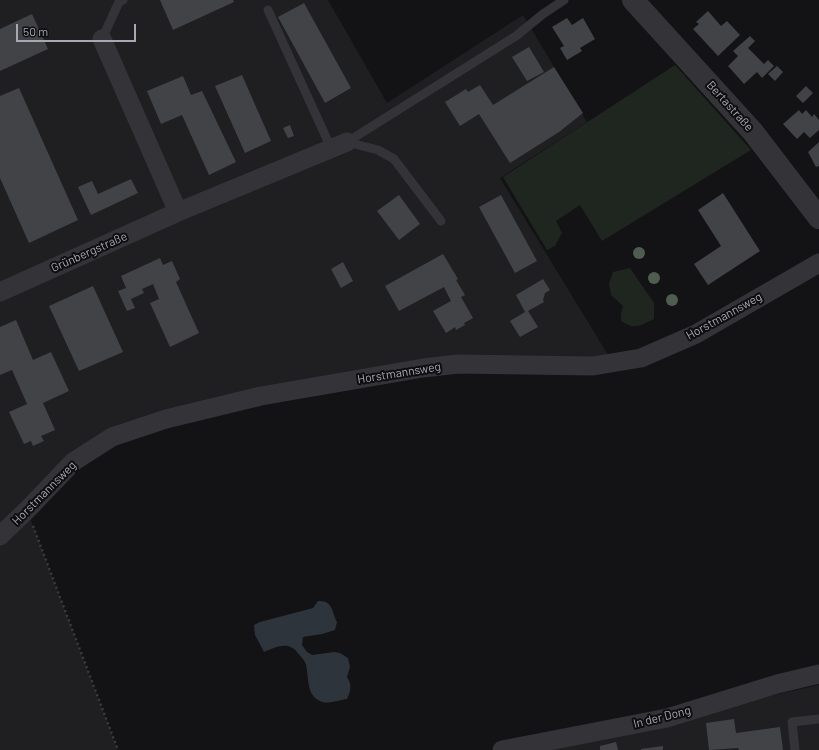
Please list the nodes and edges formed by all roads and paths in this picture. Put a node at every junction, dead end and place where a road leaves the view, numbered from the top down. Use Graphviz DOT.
graph roads {
  1 [pos="123,0"];
  2 [pos="564,0"];
  3 [pos="634,0"];
  4 [pos="268,10"];
  5 [pos="102,39"];
  6 [pos="339,145"];
  7 [pos="178,212"];
  8 [pos="819,218"];
  9 [pos="441,220"];
  10 [pos="819,263"];
  11 [pos="0,292"];
  12 [pos="27,510"];
  13 [pos="0,536"];
  14 [pos="819,674"];
  15 [pos="819,719"];
  16 [pos="118,750"];
  17 [pos="502,750"];
  18 [pos="795,750"];
  1 -- 5 [label="lane"];
  2 -- 6 [label="lane"];
  3 -- 8 [label="street, Bertastraße"];
  4 -- 6 [label="lane"];
  5 -- 7 [label="street"];
  6 -- 7 [label="street, Grünbergstraße"];
  6 -- 9 [label="lane"];
  7 -- 11 [label="street, Grünbergstraße"];
  10 -- 12 [label="street, Horstmannsweg"];
  12 -- 13 [label="street, Horstmannsweg"];
  12 -- 16 [label="path"];
  14 -- 17 [label="street, In der Dong"];
  15 -- 18 [label="lane"];
}
